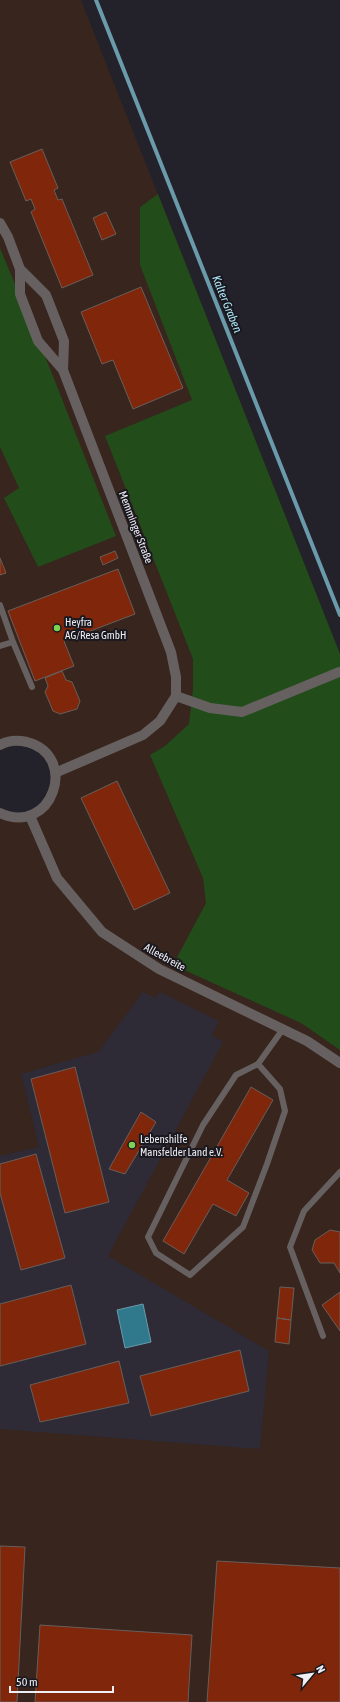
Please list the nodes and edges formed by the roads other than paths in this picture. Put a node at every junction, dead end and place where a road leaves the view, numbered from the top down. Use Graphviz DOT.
graph roads {
  1 [pos="0,223"];
  2 [pos="20,269"];
  3 [pos="63,370"];
  4 [pos="0,605"];
  5 [pos="13,642"];
  6 [pos="0,646"];
  7 [pos="339,672"];
  8 [pos="32,687"];
  9 [pos="176,696"];
  10 [pos="1,742"];
  11 [pos="55,773"];
  12 [pos="0,813"];
  13 [pos="30,816"];
  14 [pos="283,1029"];
  15 [pos="340,1063"];
  16 [pos="258,1064"];
  17 [pos="340,1172"];
  18 [pos="323,1336"];
  1 -- 2 [label="street, Memminger Straße"];
  2 -- 3 [label="street, Memminger Straße"];
  2 -- 3 [label="street, Memminger Straße"];
  3 -- 9 [label="street, Memminger Straße"];
  4 -- 5 [label="lane"];
  5 -- 6 [label="lane"];
  5 -- 8 [label="lane"];
  7 -- 9 [label="street"];
  9 -- 11 [label="street"];
  10 -- 11 [label="street"];
  11 -- 13 [label="street"];
  12 -- 13 [label="street"];
  13 -- 14 [label="street, Alleebreite"];
  14 -- 15 [label="street, Alleebreite"];
  14 -- 16 [label="lane"];
  16 -- 16 [label="lane"];
  17 -- 18 [label="lane"];
}
